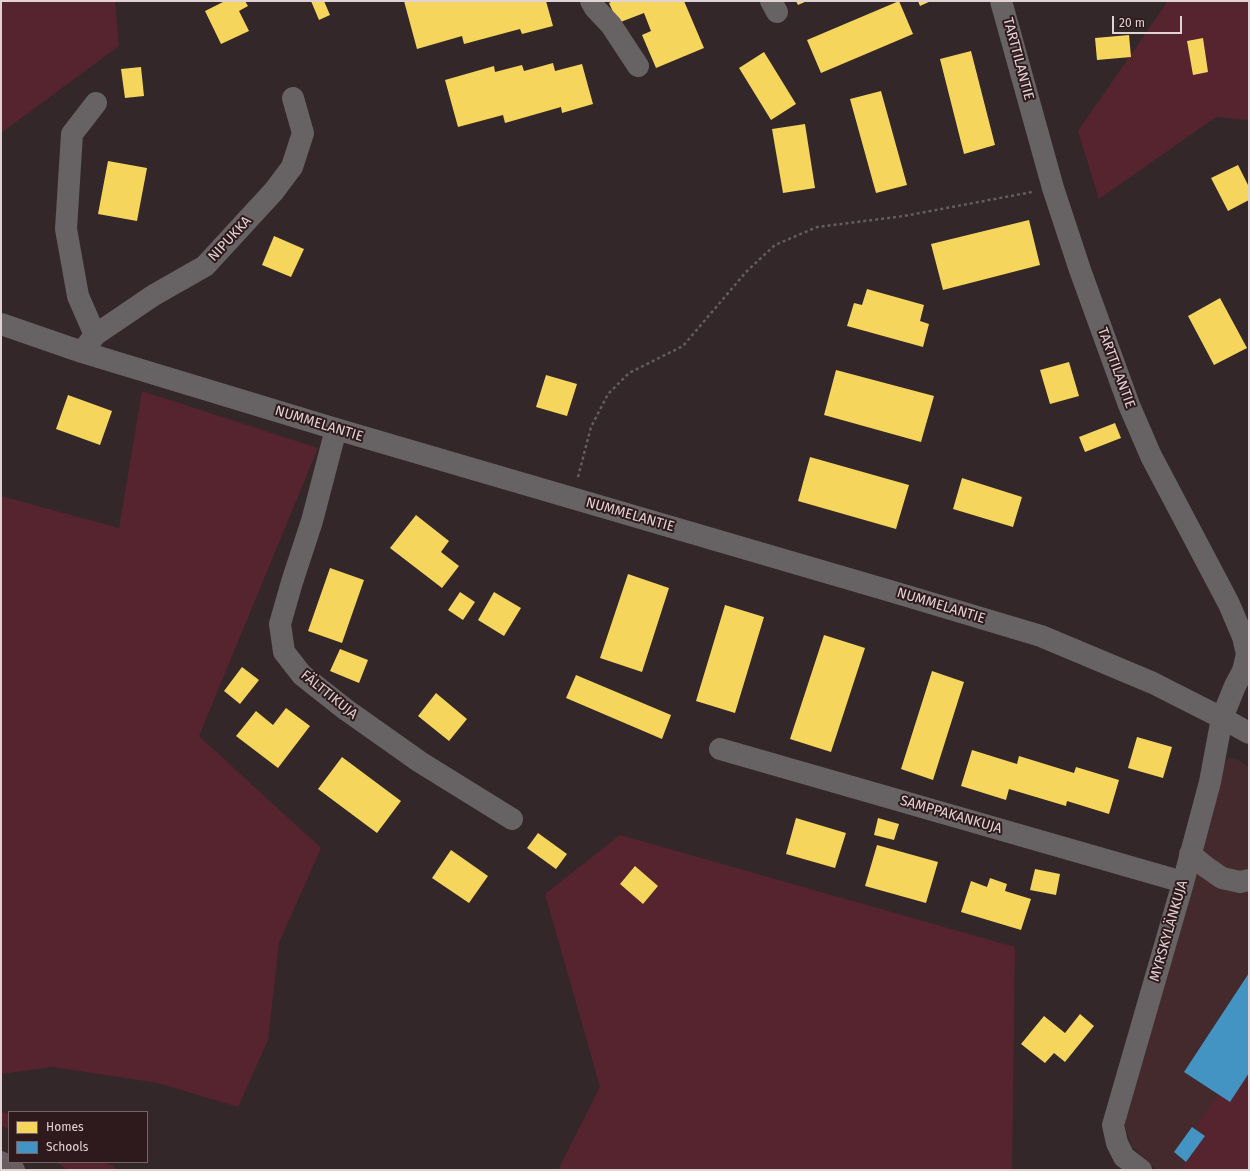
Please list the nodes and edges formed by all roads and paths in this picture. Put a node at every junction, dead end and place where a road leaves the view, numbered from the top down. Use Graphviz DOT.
graph roads {
  1 [pos="591,1"];
  2 [pos="1001,1"];
  3 [pos="638,66"];
  4 [pos="293,98"];
  5 [pos="96,103"];
  6 [pos="1053,188"];
  7 [pos="1,324"];
  8 [pos="88,343"];
  9 [pos="336,429"];
  10 [pos="572,498"];
  11 [pos="1222,718"];
  12 [pos="1249,733"];
  13 [pos="720,749"];
  14 [pos="512,819"];
  15 [pos="1190,854"];
  16 [pos="1249,880"];
  17 [pos="1183,882"];
  18 [pos="1,1162"];
  19 [pos="14,1170"];
  20 [pos="1141,1170"];
  1 -- 3 [label="street"];
  2 -- 6 [label="street, TARTTILANTIE"];
  4 -- 8 [label="street, NIPUKKA"];
  5 -- 8 [label="street"];
  6 -- 10 [label="path"];
  6 -- 11 [label="street, TARTTILANTIE"];
  7 -- 8 [label="street, NUMMELANTIE"];
  8 -- 9 [label="street, NUMMELANTIE"];
  9 -- 10 [label="street, NUMMELANTIE"];
  9 -- 14 [label="street, FÄLTTIKUJA"];
  10 -- 11 [label="street, NUMMELANTIE"];
  11 -- 12 [label="street, NUMMELANTIE"];
  11 -- 15 [label="street, MYRSKYLÄNKUJA"];
  13 -- 17 [label="street, SAMPPAKANKUJA"];
  15 -- 16 [label="street"];
  15 -- 17 [label="street, MYRSKYLÄNKUJA"];
  17 -- 20 [label="street, MYRSKYLÄNKUJA"];
  18 -- 19 [label="highway"];
}
